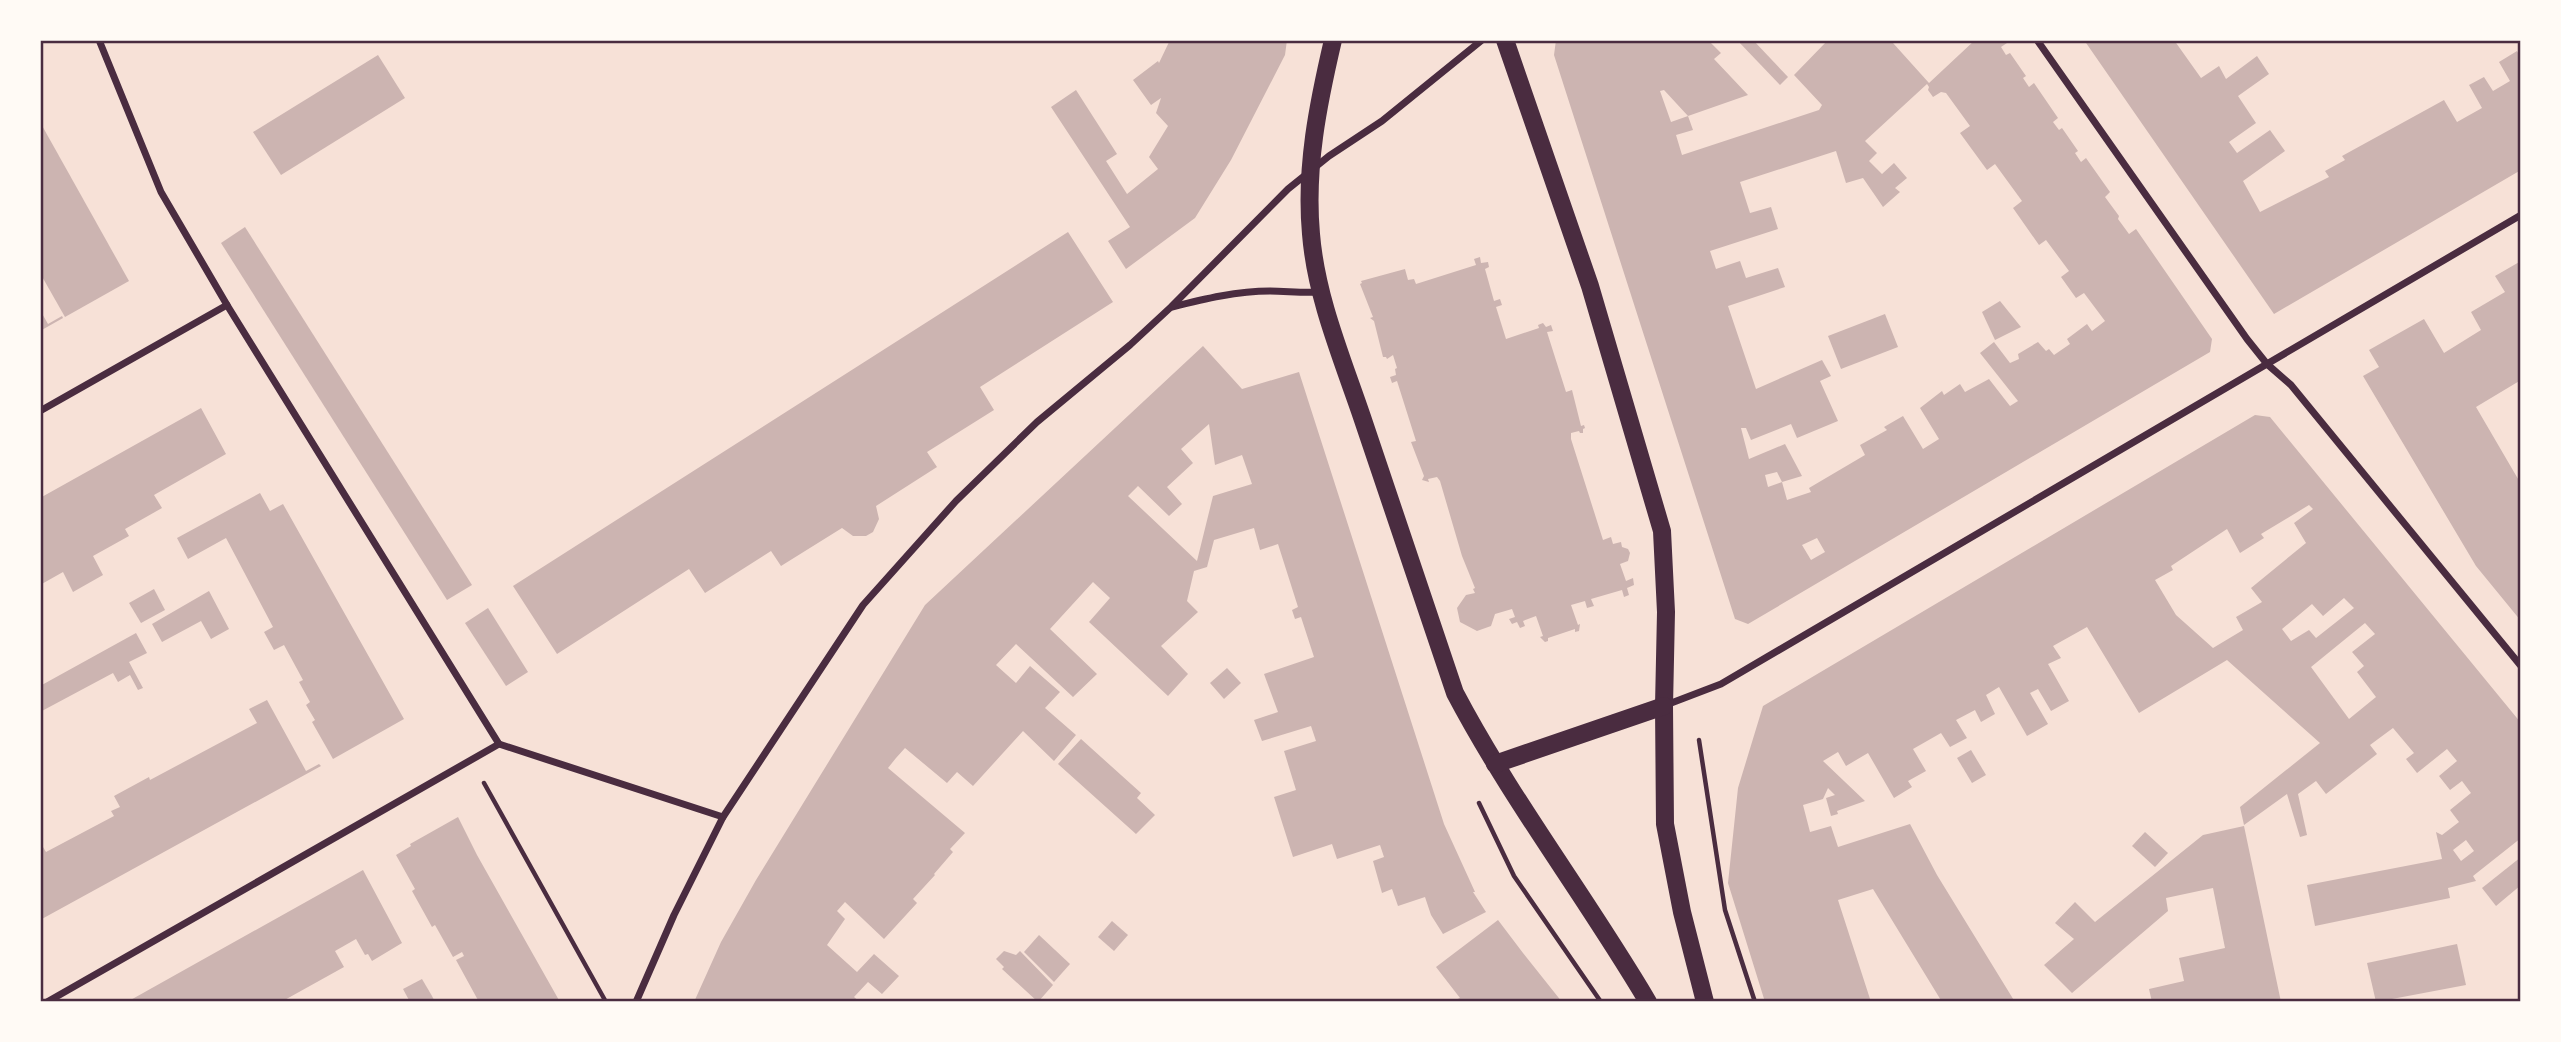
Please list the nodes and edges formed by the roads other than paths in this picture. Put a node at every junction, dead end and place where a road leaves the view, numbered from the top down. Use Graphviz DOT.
graph roads {
  1 [pos="99,40"];
  2 [pos="1333,40"];
  3 [pos="1482,40"];
  4 [pos="1505,40"];
  5 [pos="2037,40"];
  6 [pos="1310,171"];
  7 [pos="2521,215"];
  8 [pos="1321,291"];
  9 [pos="227,305"];
  10 [pos="1171,307"];
  11 [pos="2267,364"];
  12 [pos="40,411"];
  13 [pos="2521,666"];
  14 [pos="1664,706"];
  15 [pos="499,744"];
  16 [pos="1495,764"];
  17 [pos="723,817"];
  18 [pos="58,999"];
  19 [pos="47,1002"];
  20 [pos="636,1002"];
  21 [pos="1648,1002"];
  22 [pos="1704,1002"];
  1 -- 9 [label="street"];
  2 -- 6 [label="main road"];
  3 -- 6 [label="street"];
  4 -- 14 [label="main road"];
  5 -- 11 [label="street"];
  6 -- 8 [label="main road"];
  6 -- 10 [label="street"];
  7 -- 11 [label="street"];
  8 -- 10 [label="street"];
  8 -- 16 [label="main road"];
  9 -- 12 [label="street"];
  9 -- 15 [label="street"];
  10 -- 17 [label="street"];
  11 -- 13 [label="street"];
  11 -- 14 [label="street"];
  14 -- 16 [label="main road"];
  14 -- 22 [label="main road"];
  15 -- 17 [label="street"];
  15 -- 18 [label="street"];
  16 -- 21 [label="main road"];
  17 -- 20 [label="street"];
  18 -- 19 [label="street"];
}
